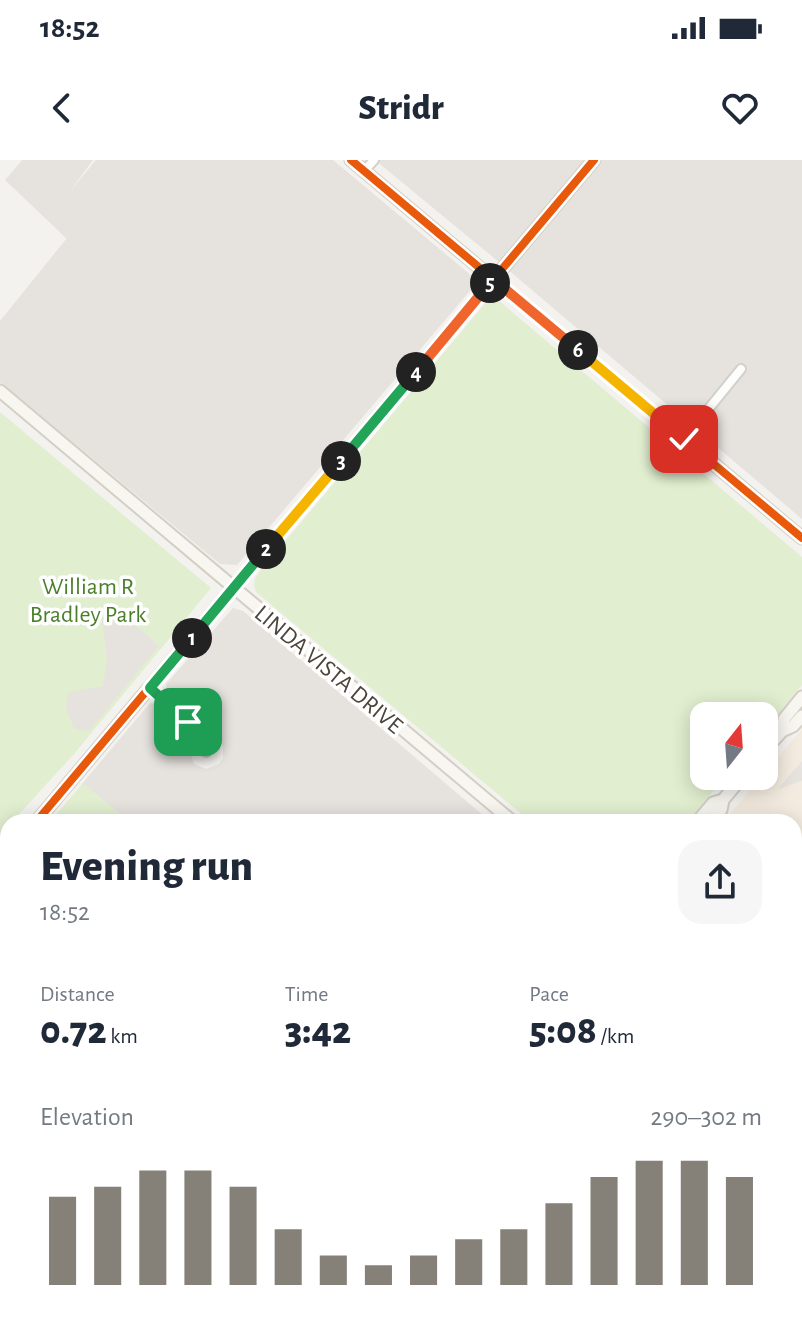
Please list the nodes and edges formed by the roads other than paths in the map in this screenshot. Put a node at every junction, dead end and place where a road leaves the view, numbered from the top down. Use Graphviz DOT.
graph roads {
  1 [pos="351,160"];
  2 [pos="374,160"];
  3 [pos="594,160"];
  4 [pos="364,171"];
  5 [pos="493,279"];
  6 [pos="741,369"];
  7 [pos="0,391"];
  8 [pos="684,439"];
  9 [pos="802,538"];
  10 [pos="233,588"];
  11 [pos="150,688"];
  12 [pos="802,697"];
  13 [pos="802,716"];
  14 [pos="782,731"];
  15 [pos="778,735"];
  16 [pos="206,752"];
  17 [pos="731,790"];
  18 [pos="723,800"];
  19 [pos="43,814"];
  20 [pos="503,814"];
  21 [pos="704,814"];
  22 [pos="718,814"];
  1 -- 4 [label="street"];
  2 -- 4 [label="street"];
  3 -- 5 [label="street"];
  4 -- 5 [label="street"];
  5 -- 8 [label="street"];
  5 -- 10 [label="street"];
  6 -- 8 [label="street"];
  7 -- 10 [label="street, LINDA VISTA DRIVE"];
  8 -- 9 [label="street"];
  10 -- 11 [label="street"];
  10 -- 20 [label="street, LINDA VISTA DRIVE"];
  11 -- 16 [label="street"];
  11 -- 19 [label="street"];
  12 -- 14 [label="street"];
  13 -- 14 [label="street"];
  14 -- 15 [label="street"];
  17 -- 18 [label="street"];
  18 -- 21 [label="street"];
  18 -- 22 [label="street"];
}
